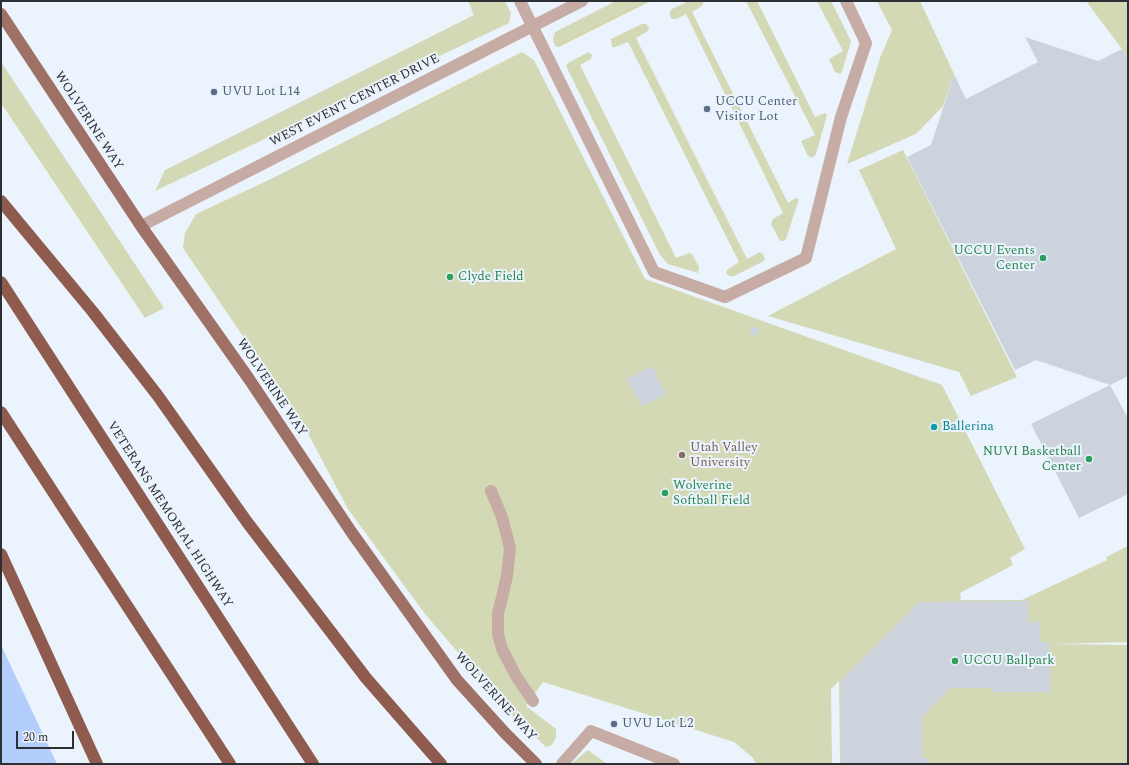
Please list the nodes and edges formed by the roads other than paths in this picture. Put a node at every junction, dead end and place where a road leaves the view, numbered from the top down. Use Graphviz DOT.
graph roads {
  1 [pos="520,1"];
  2 [pos="582,1"];
  3 [pos="846,1"];
  4 [pos="1,14"];
  5 [pos="532,26"];
  6 [pos="1,201"];
  7 [pos="141,226"];
  8 [pos="1,282"];
  9 [pos="1,412"];
  10 [pos="491,491"];
  11 [pos="1,554"];
  12 [pos="533,701"];
  13 [pos="97,764"];
  14 [pos="230,764"];
  15 [pos="313,764"];
  16 [pos="441,764"];
  17 [pos="536,764"];
  18 [pos="562,764"];
  19 [pos="674,764"];
  1 -- 5 [label="street"];
  2 -- 5 [label="street, WEST EVENT CENTER DRIVE"];
  3 -- 5 [label="street"];
  4 -- 7 [label="main road, WOLVERINE WAY"];
  5 -- 7 [label="street, WEST EVENT CENTER DRIVE"];
  6 -- 16 [label="highway"];
  7 -- 17 [label="main road, WOLVERINE WAY"];
  8 -- 15 [label="highway, VETERANS MEMORIAL HIGHWAY"];
  9 -- 14 [label="highway"];
  10 -- 12 [label="street"];
  11 -- 13 [label="highway"];
  18 -- 19 [label="street"];
}
